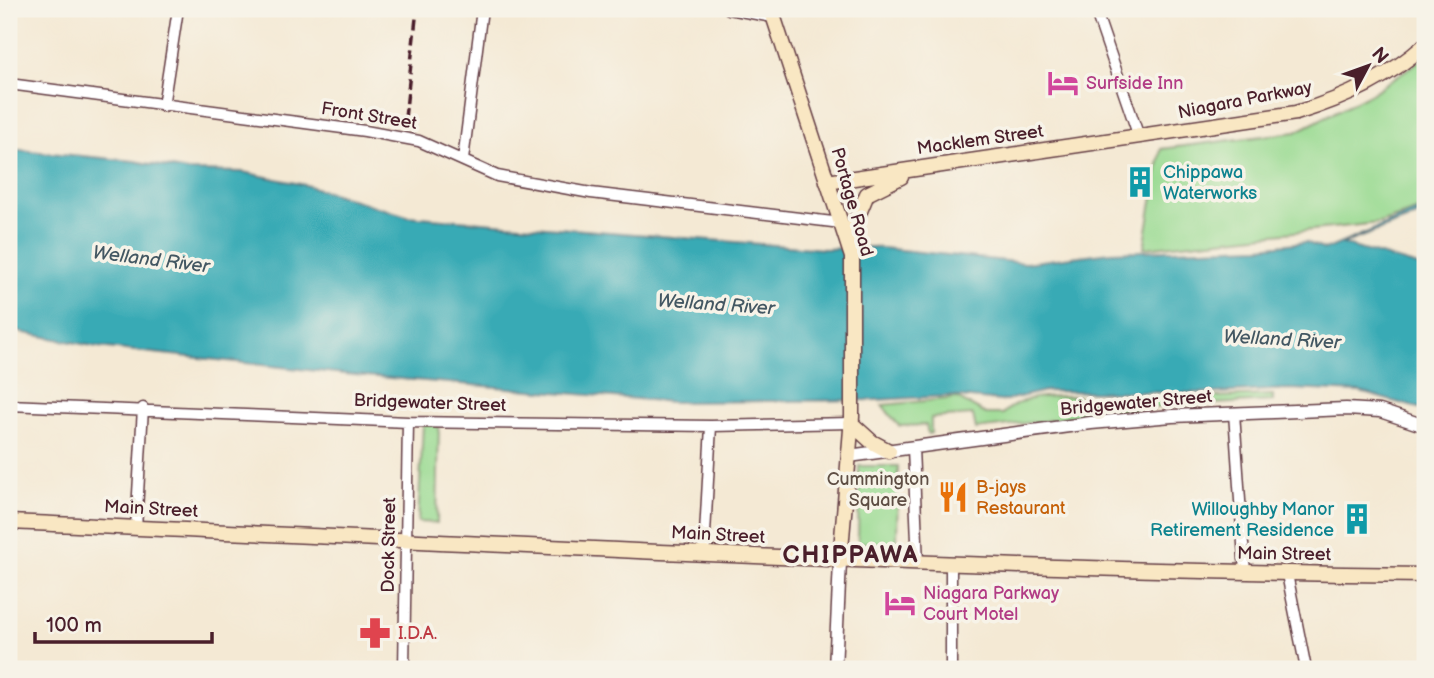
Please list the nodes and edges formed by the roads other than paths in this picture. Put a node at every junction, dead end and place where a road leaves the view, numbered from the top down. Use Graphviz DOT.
graph roads {
  1 [pos="178,9"];
  2 [pos="482,9"];
  3 [pos="729,9"];
  4 [pos="1095,9"];
  5 [pos="772,13"];
  6 [pos="1425,45"];
  7 [pos="9,84"];
  8 [pos="163,106"];
  9 [pos="1139,137"];
  10 [pos="463,160"];
  11 [pos="941,164"];
  12 [pos="827,182"];
  13 [pos="848,223"];
  14 [pos="9,404"];
  15 [pos="143,408"];
  16 [pos="1234,413"];
  17 [pos="851,420"];
  18 [pos="408,422"];
  19 [pos="711,426"];
  20 [pos="1425,426"];
  21 [pos="912,448"];
  22 [pos="889,451"];
  23 [pos="849,456"];
  24 [pos="9,522"];
  25 [pos="136,528"];
  26 [pos="406,540"];
  27 [pos="704,552"];
  28 [pos="840,562"];
  29 [pos="918,564"];
  30 [pos="951,566"];
  31 [pos="1245,573"];
  32 [pos="1287,574"];
  33 [pos="1425,575"];
  34 [pos="404,669"];
  35 [pos="835,669"];
  36 [pos="951,669"];
  37 [pos="1306,669"];
  1 -- 8 [label="street"];
  2 -- 10 [label="street"];
  3 -- 5 [label="street"];
  4 -- 9 [label="street"];
  5 -- 12 [label="main road, Portage Road"];
  6 -- 9 [label="main road, Niagara Parkway"];
  7 -- 8 [label="street, Front Street"];
  8 -- 10 [label="street, Front Street"];
  9 -- 11 [label="main road, Macklem Street"];
  10 -- 13 [label="street, Front Street"];
  11 -- 12 [label="main road, Macklem Street"];
  11 -- 13 [label="main road"];
  12 -- 13 [label="main road, Portage Road"];
  13 -- 17 [label="main road, Portage Road"];
  14 -- 15 [label="street, Bridgewater Street"];
  15 -- 18 [label="street, Bridgewater Street"];
  15 -- 25 [label="street"];
  16 -- 20 [label="street, Bridgewater Street"];
  16 -- 21 [label="street, Bridgewater Street"];
  16 -- 31 [label="street"];
  17 -- 19 [label="street, Bridgewater Street"];
  17 -- 22 [label="main road"];
  17 -- 23 [label="main road, Portage Road"];
  18 -- 19 [label="street, Bridgewater Street"];
  18 -- 26 [label="street, Dock Street"];
  19 -- 27 [label="street"];
  21 -- 22 [label="street, Bridgewater Street"];
  21 -- 29 [label="street"];
  22 -- 23 [label="street, Bridgewater Street"];
  23 -- 28 [label="main road, Portage Road"];
  24 -- 25 [label="main road, Main Street"];
  25 -- 26 [label="main road, Main Street"];
  26 -- 27 [label="main road, Main Street"];
  26 -- 34 [label="street, Dock Street"];
  27 -- 28 [label="main road, Main Street"];
  28 -- 29 [label="main road, Main Street"];
  28 -- 35 [label="street"];
  29 -- 30 [label="main road, Main Street"];
  30 -- 31 [label="main road, Main Street"];
  30 -- 36 [label="street"];
  31 -- 32 [label="main road, Main Street"];
  32 -- 33 [label="main road, Main Street"];
  32 -- 37 [label="street"];
}
